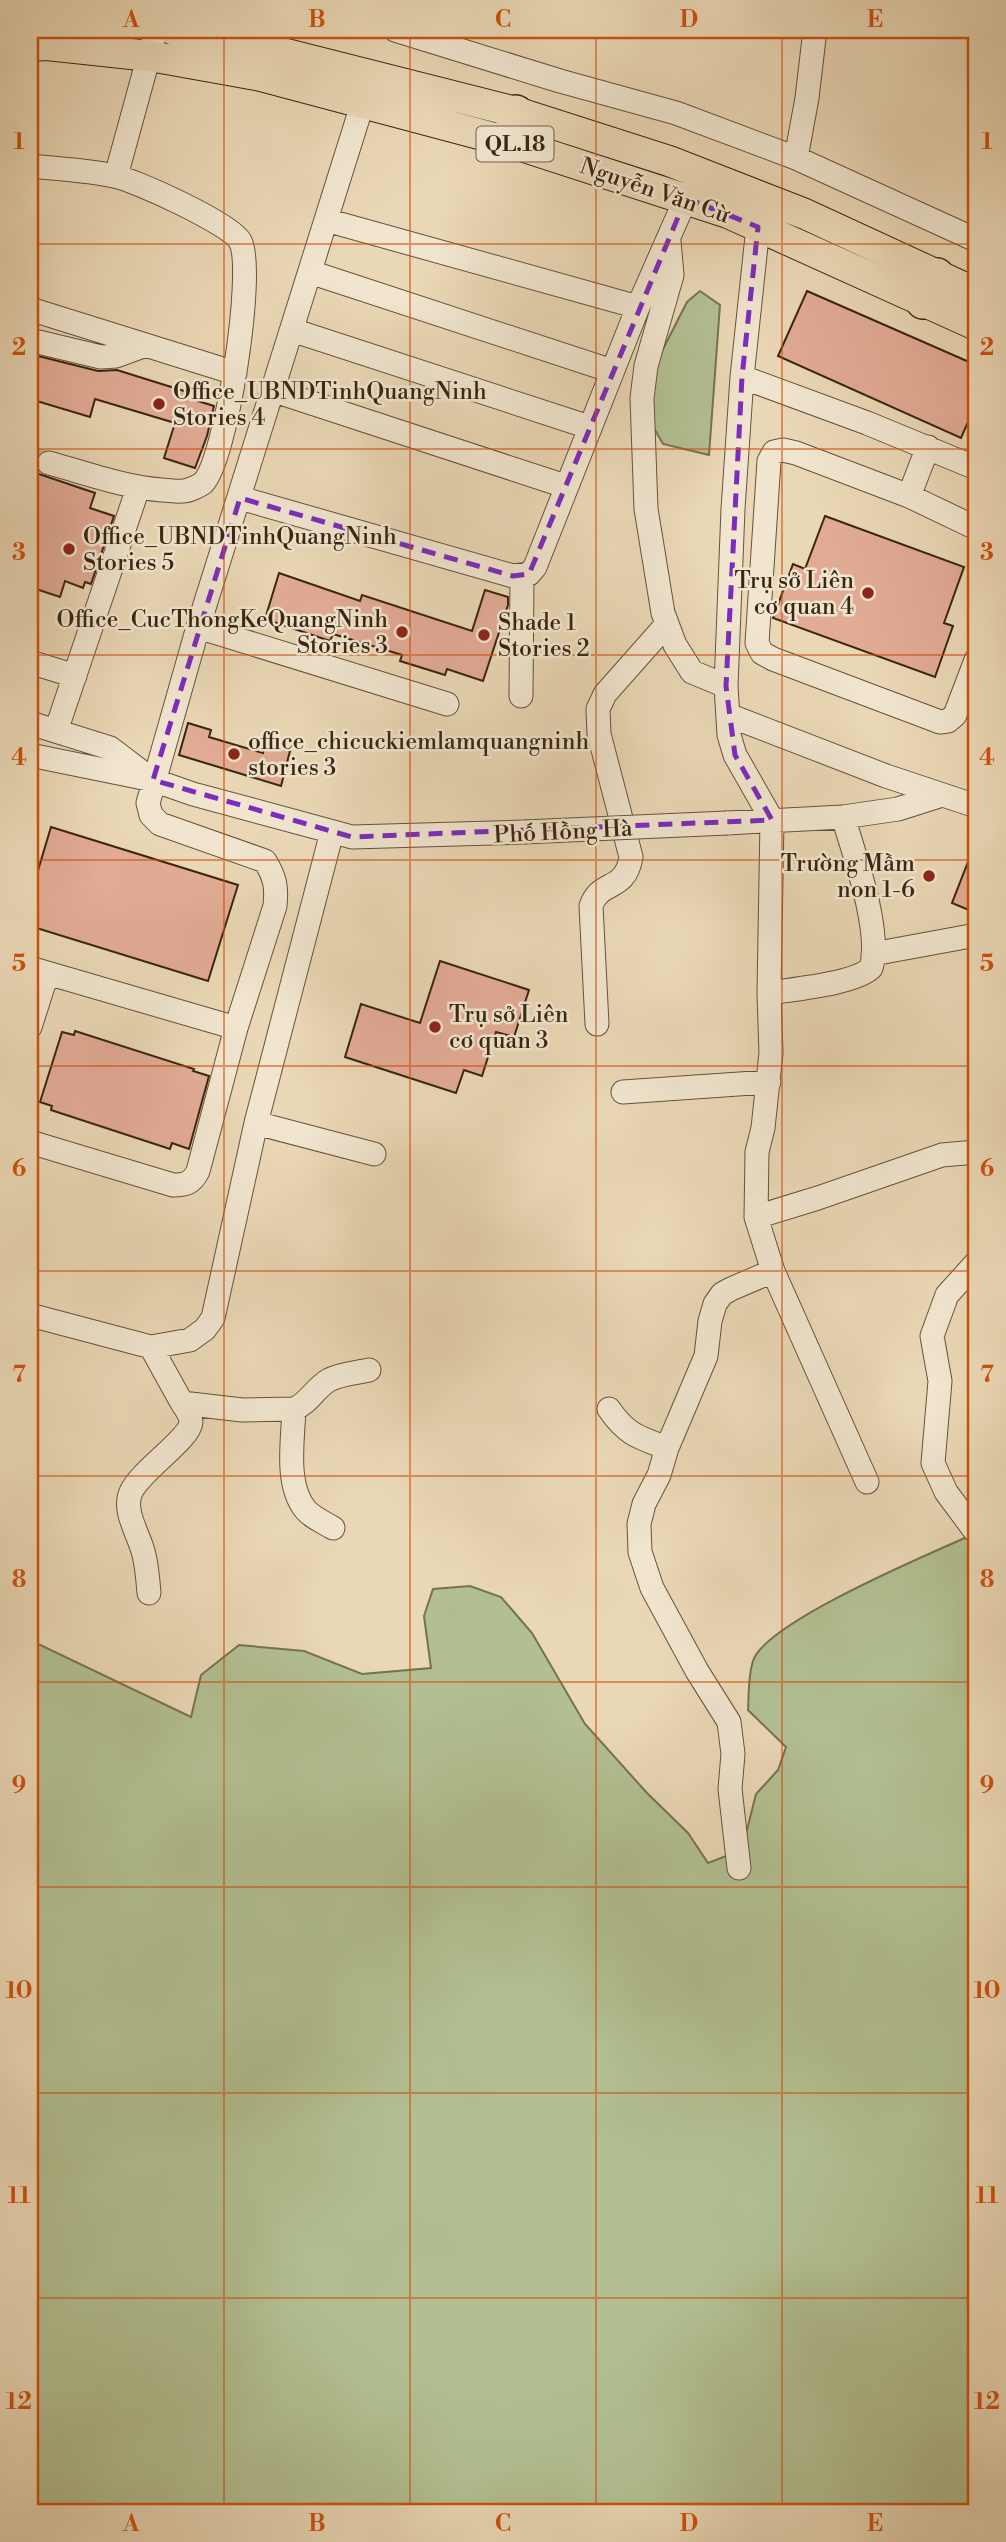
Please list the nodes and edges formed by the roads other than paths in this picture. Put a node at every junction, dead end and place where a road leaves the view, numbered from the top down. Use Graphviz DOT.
graph roads {
  1 [pos="174,30"];
  2 [pos="395,30"];
  3 [pos="815,30"];
  4 [pos="153,43"];
  5 [pos="30,46"];
  6 [pos="363,102"];
  7 [pos="513,127"];
  8 [pos="796,158"];
  9 [pos="30,166"];
  10 [pos="116,176"];
  11 [pos="686,198"];
  12 [pos="326,220"];
  13 [pos="758,227"];
  14 [pos="668,238"];
  15 [pos="976,240"];
  16 [pos="310,272"];
  17 [pos="930,288"];
  18 [pos="976,293"];
  19 [pos="638,307"];
  20 [pos="30,309"];
  21 [pos="976,326"];
  22 [pos="292,330"];
  23 [pos="30,340"];
  24 [pos="146,345"];
  25 [pos="612,371"];
  26 [pos="235,373"];
  27 [pos="742,377"];
  28 [pos="272,390"];
  29 [pos="589,427"];
  30 [pos="928,447"];
  31 [pos="49,463"];
  32 [pos="976,468"];
  33 [pos="565,486"];
  34 [pos="138,488"];
  35 [pos="909,496"];
  36 [pos="240,498"];
  37 [pos="976,528"];
  38 [pos="522,577"];
  39 [pos="667,624"];
  40 [pos="198,627"];
  41 [pos="976,660"];
  42 [pos="30,662"];
  43 [pos="75,676"];
  44 [pos="726,686"];
  45 [pos="522,696"];
  46 [pos="447,704"];
  47 [pos="728,715"];
  48 [pos="30,723"];
  49 [pos="56,731"];
  50 [pos="30,755"];
  51 [pos="153,780"];
  52 [pos="942,795"];
  53 [pos="975,802"];
  54 [pos="843,817"];
  55 [pos="772,820"];
  56 [pos="332,832"];
  57 [pos="976,935"];
  58 [pos="873,954"];
  59 [pos="39,971"];
  60 [pos="768,993"];
  61 [pos="597,1024"];
  62 [pos="30,1027"];
  63 [pos="236,1028"];
  64 [pos="769,1082"];
  65 [pos="623,1092"];
  66 [pos="256,1123"];
  67 [pos="30,1143"];
  68 [pos="976,1152"];
  69 [pos="374,1154"];
  70 [pos="756,1216"];
  71 [pos="976,1263"];
  72 [pos="773,1270"];
  73 [pos="30,1315"];
  74 [pos="151,1347"];
  75 [pos="369,1370"];
  76 [pos="182,1403"];
  77 [pos="294,1409"];
  78 [pos="609,1409"];
  79 [pos="667,1448"];
  80 [pos="867,1482"];
  81 [pos="333,1528"];
  82 [pos="975,1531"];
  83 [pos="149,1593"];
  84 [pos="739,1868"];
  1 -- 7 [label="main road, Nguyễn Văn Cừ / QL.18"];
  2 -- 8 [label="street"];
  3 -- 8 [label="street"];
  4 -- 5 [label="main road, Nguyễn Văn Cừ / QL.18"];
  4 -- 6 [label="main road, Nguyễn Văn Cừ / QL.18"];
  4 -- 10 [label="street"];
  6 -- 7 [label="main road, Nguyễn Văn Cừ / QL.18"];
  6 -- 12 [label="street"];
  7 -- 11 [label="main road, Nguyễn Văn Cừ / QL.18"];
  7 -- 17 [label="main road, Nguyễn Văn Cừ / QL.18"];
  8 -- 15 [label="street"];
  9 -- 10 [label="street"];
  10 -- 26 [label="street"];
  11 -- 13 [label="main road, Nguyễn Văn Cừ / QL.18"];
  11 -- 14 [label="street"];
  12 -- 16 [label="street"];
  12 -- 19 [label="street"];
  13 -- 17 [label="main road, Nguyễn Văn Cừ / QL.18"];
  13 -- 27 [label="street"];
  14 -- 19 [label="street"];
  14 -- 39 [label="street"];
  16 -- 22 [label="street"];
  16 -- 25 [label="street"];
  17 -- 18 [label="main road, Nguyễn Văn Cừ / QL.18"];
  17 -- 21 [label="main road, Nguyễn Văn Cừ / QL.18"];
  19 -- 25 [label="street"];
  20 -- 24 [label="street"];
  22 -- 28 [label="street"];
  22 -- 29 [label="street"];
  23 -- 24 [label="street"];
  24 -- 26 [label="street"];
  25 -- 29 [label="street"];
  26 -- 34 [label="street"];
  27 -- 30 [label="street"];
  27 -- 44 [label="street"];
  28 -- 33 [label="street"];
  28 -- 36 [label="street"];
  29 -- 33 [label="street"];
  30 -- 32 [label="street"];
  30 -- 35 [label="street"];
  31 -- 34 [label="street"];
  33 -- 38 [label="street"];
  34 -- 43 [label="street"];
  35 -- 37 [label="street"];
  35 -- 41 [label="street"];
  36 -- 38 [label="street"];
  36 -- 40 [label="street"];
  38 -- 45 [label="street"];
  39 -- 44 [label="street"];
  39 -- 61 [label="street"];
  40 -- 46 [label="street"];
  40 -- 51 [label="street"];
  42 -- 43 [label="street"];
  43 -- 49 [label="street"];
  44 -- 47 [label="street"];
  47 -- 52 [label="street"];
  47 -- 55 [label="street"];
  48 -- 49 [label="street, Phố Hồng Hà"];
  49 -- 51 [label="street, Phố Hồng Hà"];
  50 -- 51 [label="street, Phố Hồng Hà"];
  51 -- 56 [label="street, Phố Hồng Hà"];
  51 -- 63 [label="street"];
  52 -- 53 [label="street"];
  52 -- 54 [label="street, Phố Hồng Hà"];
  54 -- 55 [label="street, Phố Hồng Hà"];
  54 -- 58 [label="street"];
  55 -- 56 [label="street, Phố Hồng Hà, bridge"];
  55 -- 60 [label="street"];
  56 -- 66 [label="street"];
  57 -- 58 [label="street"];
  58 -- 60 [label="street"];
  59 -- 62 [label="street"];
  59 -- 63 [label="street"];
  60 -- 64 [label="street"];
  63 -- 67 [label="street"];
  64 -- 65 [label="street"];
  64 -- 70 [label="street"];
  66 -- 69 [label="street"];
  66 -- 74 [label="street"];
  68 -- 70 [label="street"];
  70 -- 72 [label="street"];
  71 -- 82 [label="street"];
  72 -- 79 [label="street"];
  72 -- 80 [label="street"];
  73 -- 74 [label="street"];
  74 -- 76 [label="street"];
  75 -- 77 [label="street"];
  76 -- 77 [label="street"];
  76 -- 83 [label="street"];
  77 -- 81 [label="street"];
  78 -- 79 [label="street"];
  79 -- 84 [label="street"];
}
